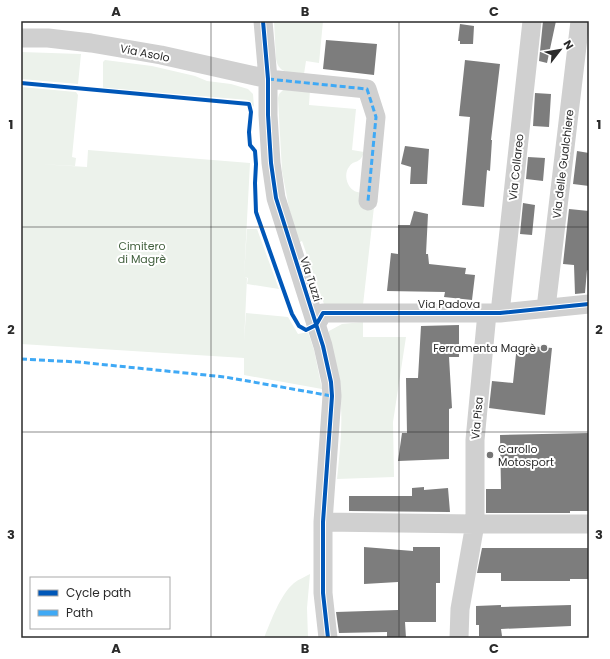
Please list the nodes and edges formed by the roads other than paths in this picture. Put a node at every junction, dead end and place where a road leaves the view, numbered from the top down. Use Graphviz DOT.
graph roads {
  1 [pos="263,21"];
  2 [pos="532,21"];
  3 [pos="580,21"];
  4 [pos="21,38"];
  5 [pos="268,79"];
  6 [pos="368,201"];
  7 [pos="589,304"];
  8 [pos="546,308"];
  9 [pos="493,313"];
  10 [pos="316,326"];
  11 [pos="323,522"];
  12 [pos="475,524"];
  13 [pos="589,524"];
  14 [pos="328,638"];
  15 [pos="459,638"];
  1 -- 5 [label="street, Via Tuzzi"];
  2 -- 9 [label="street, Via Collareo"];
  3 -- 8 [label="street, Via delle Gualchiere"];
  4 -- 5 [label="street, Via Asolo"];
  5 -- 6 [label="street, Via Asolo"];
  5 -- 10 [label="street, Via Tuzzi"];
  7 -- 8 [label="street, Via Padova"];
  8 -- 9 [label="street, Via Padova"];
  9 -- 10 [label="street, Via Padova"];
  9 -- 12 [label="street, Via Pisa"];
  10 -- 11 [label="street, Via Tuzzi"];
  11 -- 12 [label="street"];
  11 -- 14 [label="street, Via Tuzzi"];
  12 -- 13 [label="street"];
  12 -- 15 [label="street, Via Pisa"];
}
